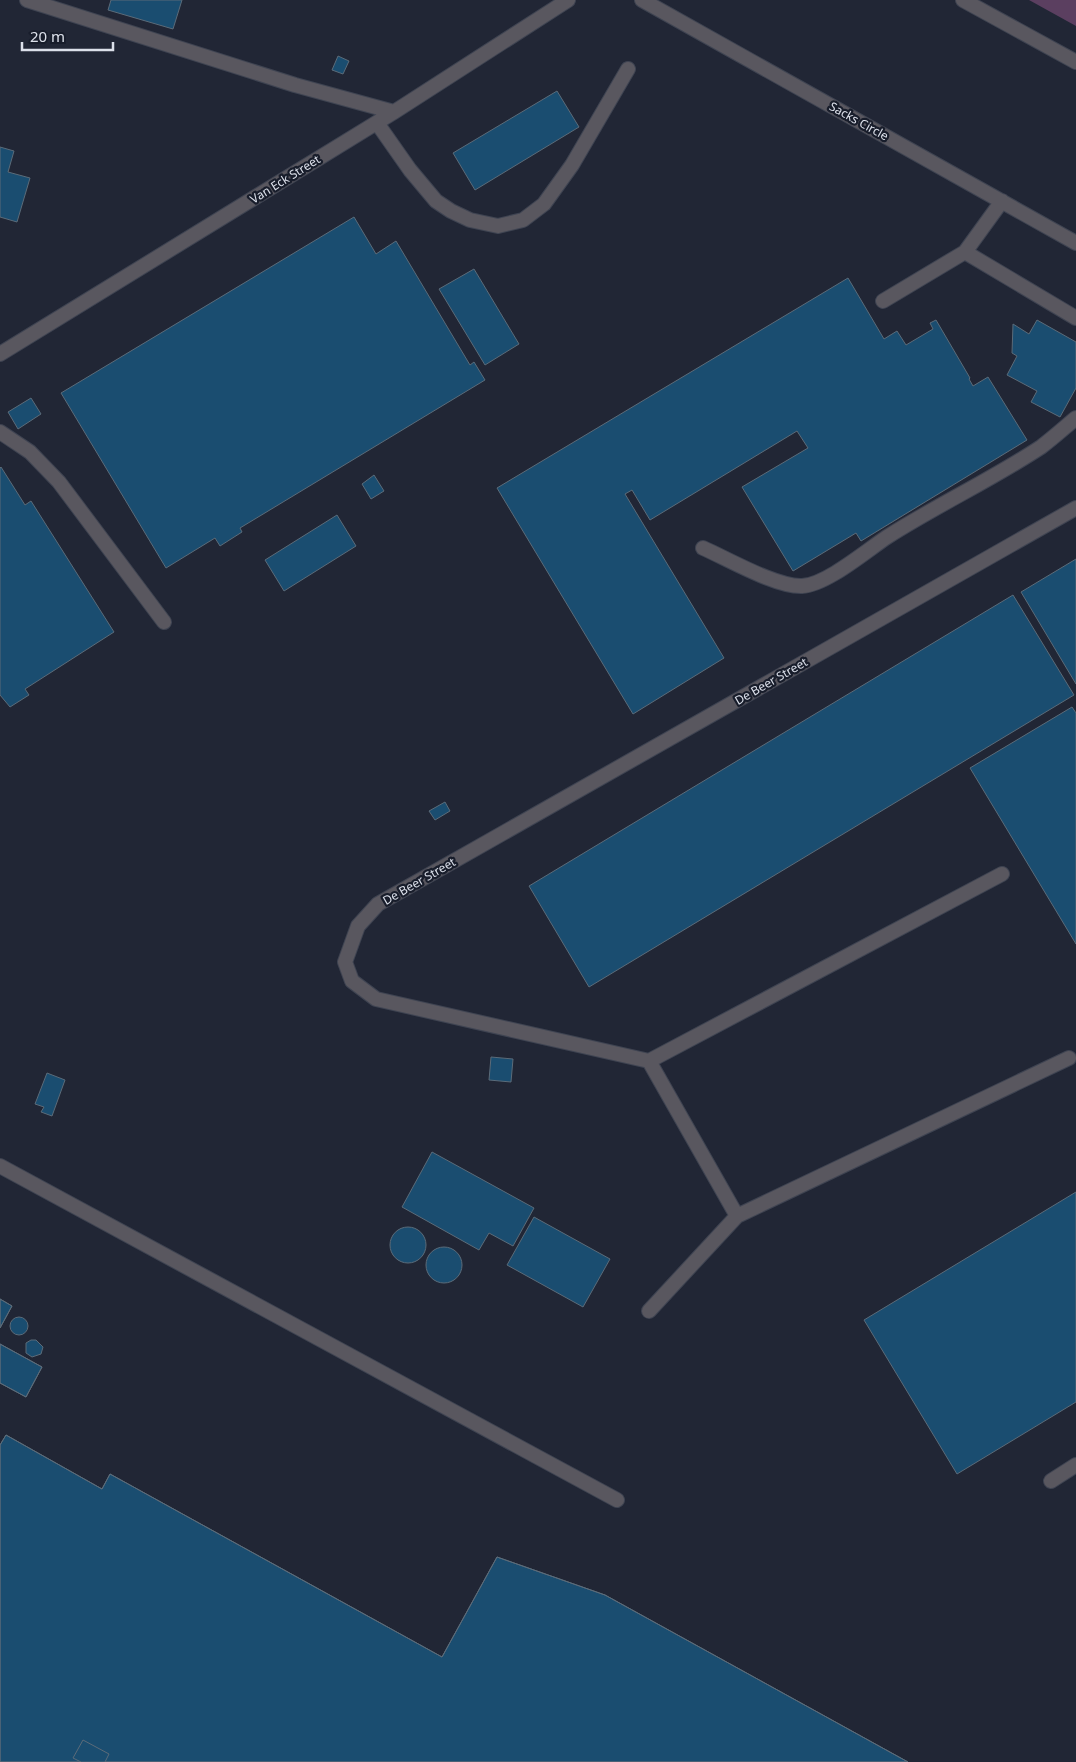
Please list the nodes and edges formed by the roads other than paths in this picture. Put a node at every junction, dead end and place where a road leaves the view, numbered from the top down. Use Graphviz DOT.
graph roads {
  1 [pos="27,0"];
  2 [pos="568,0"];
  3 [pos="642,0"];
  4 [pos="963,0"];
  5 [pos="1076,62"];
  6 [pos="628,68"];
  7 [pos="394,112"];
  8 [pos="377,123"];
  9 [pos="1002,201"];
  10 [pos="1076,243"];
  11 [pos="965,252"];
  12 [pos="883,300"];
  13 [pos="1076,318"];
  14 [pos="0,354"];
  15 [pos="1076,418"];
  16 [pos="0,432"];
  17 [pos="1076,508"];
  18 [pos="704,548"];
  19 [pos="164,622"];
  20 [pos="1002,874"];
  21 [pos="1069,1058"];
  22 [pos="649,1061"];
  23 [pos="0,1166"];
  24 [pos="738,1216"];
  25 [pos="650,1312"];
  26 [pos="1076,1465"];
  27 [pos="1051,1481"];
  28 [pos="617,1500"];
  1 -- 7 [label="street"];
  2 -- 7 [label="street, Van Eck Street"];
  3 -- 9 [label="street, Sacks Circle"];
  4 -- 5 [label="street"];
  6 -- 8 [label="street"];
  7 -- 8 [label="street, Van Eck Street"];
  8 -- 14 [label="street, Van Eck Street"];
  9 -- 10 [label="street, Sacks Circle"];
  9 -- 11 [label="street"];
  11 -- 12 [label="street"];
  11 -- 13 [label="street"];
  15 -- 18 [label="street"];
  16 -- 19 [label="street"];
  17 -- 22 [label="street, De Beer Street"];
  20 -- 22 [label="street"];
  21 -- 24 [label="street"];
  22 -- 24 [label="street"];
  23 -- 28 [label="street"];
  24 -- 25 [label="street"];
  26 -- 27 [label="street"];
}
